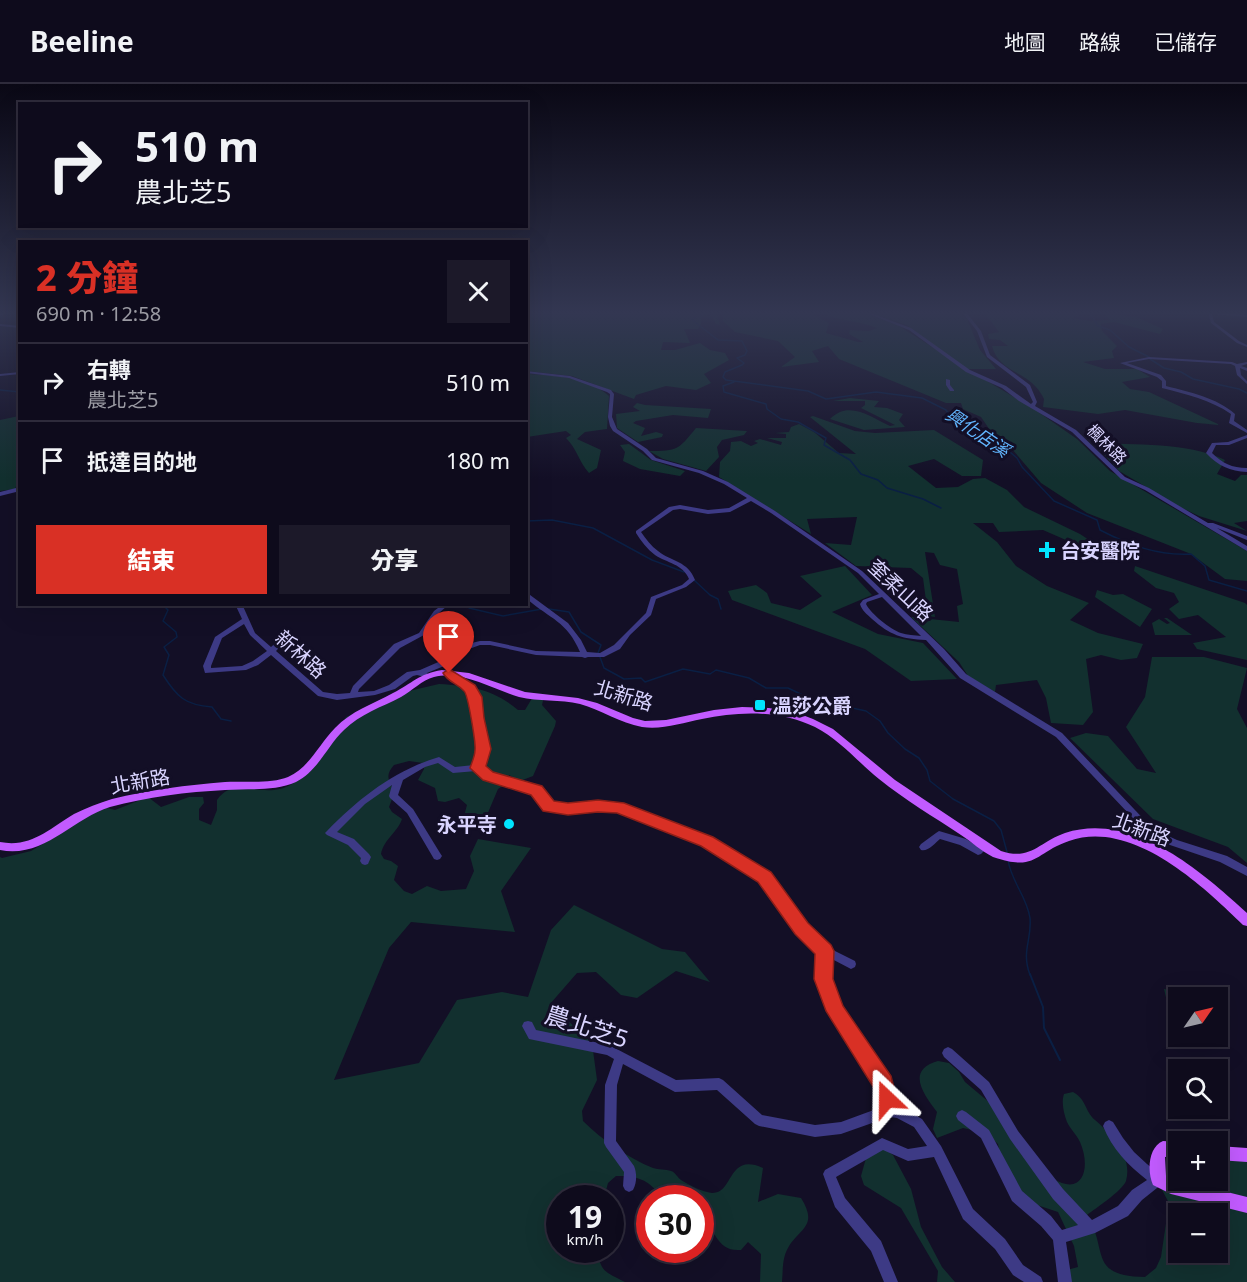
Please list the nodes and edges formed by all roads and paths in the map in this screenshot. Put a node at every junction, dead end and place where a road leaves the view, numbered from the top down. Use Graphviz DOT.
graph roads {
  1 [pos="964,368"];
  2 [pos="1004,368"];
  3 [pos="1136,368"];
  4 [pos="1238,368"];
  5 [pos="528,372"];
  6 [pos="18,373"];
  7 [pos="0,375"];
  8 [pos="948,380"];
  9 [pos="1247,382"];
  10 [pos="952,390"];
  11 [pos="1033,405"];
  12 [pos="1247,434"];
  13 [pos="1247,470"];
  14 [pos="18,490"];
  15 [pos="0,494"];
  16 [pos="750,499"];
  17 [pos="1203,523"];
  18 [pos="1247,538"];
  19 [pos="1247,549"];
  20 [pos="882,594"];
  21 [pos="528,596"];
  22 [pos="239,606"];
  23 [pos="444,606"];
  24 [pos="244,621"];
  25 [pos="286,636"];
  26 [pos="927,638"];
  27 [pos="273,651"];
  28 [pos="593,655"];
  29 [pos="449,673"];
  30 [pos="424,674"];
  31 [pos="353,696"];
  32 [pos="478,768"];
  33 [pos="399,778"];
  34 [pos="0,846"];
  35 [pos="984,846"];
  36 [pos="924,847"];
  37 [pos="437,856"];
  38 [pos="365,861"];
  39 [pos="1247,872"];
  40 [pos="1247,921"];
  41 [pos="825,951"];
  42 [pos="852,964"];
  43 [pos="528,1026"];
  44 [pos="948,1053"];
  45 [pos="621,1056"];
  46 [pos="883,1110"];
  47 [pos="962,1116"];
  48 [pos="1109,1126"];
  49 [pos="1168,1148"];
  50 [pos="937,1150"];
  51 [pos="1228,1154"];
  52 [pos="1247,1155"];
  53 [pos="1158,1180"];
  54 [pos="629,1186"];
  55 [pos="1247,1205"];
  56 [pos="1090,1228"];
  57 [pos="1059,1237"];
  58 [pos="891,1282"];
  59 [pos="1036,1282"];
  60 [pos="1065,1282"];
  1 -- 11 [label="street, 楓林路"];
  2 -- 11 [label="street"];
  3 -- 12 [label="street"];
  4 -- 9 [label="street"];
  5 -- 16 [label="street, 奎柔山路"];
  6 -- 7 [label="street"];
  8 -- 10 [label="street"];
  11 -- 17 [label="street, 楓林路"];
  12 -- 13 [label="street"];
  14 -- 15 [label="street"];
  16 -- 20 [label="street, 奎柔山路"];
  16 -- 28 [label="street"];
  17 -- 18 [label="street"];
  17 -- 19 [label="street, 楓林路"];
  20 -- 26 [label="street, 奎柔山路"];
  20 -- 26 [label="street"];
  21 -- 28 [label="street"];
  22 -- 24 [label="street, 新林路"];
  23 -- 31 [label="street"];
  24 -- 27 [label="street, 新林路"];
  24 -- 27 [label="street"];
  25 -- 27 [label="street"];
  26 -- 39 [label="street, 奎柔山路"];
  27 -- 31 [label="street, 新林路"];
  28 -- 30 [label="street, 新林路"];
  29 -- 30 [label="main road, 北新路"];
  29 -- 32 [label="street"];
  29 -- 35 [label="main road, 北新路"];
  30 -- 31 [label="street, 新林路"];
  30 -- 34 [label="main road, 北新路"];
  32 -- 33 [label="street"];
  32 -- 41 [label="street"];
  33 -- 37 [label="street"];
  33 -- 38 [label="street"];
  35 -- 36 [label="street"];
  35 -- 40 [label="main road, 北新路"];
  41 -- 42 [label="street"];
  41 -- 46 [label="street"];
  43 -- 45 [label="street, 農北芝5"];
  44 -- 56 [label="street"];
  45 -- 46 [label="street, 農北芝5"];
  45 -- 54 [label="street"];
  46 -- 50 [label="street"];
  47 -- 57 [label="street"];
  48 -- 53 [label="street"];
  49 -- 53 [label="main road"];
  50 -- 58 [label="street"];
  50 -- 59 [label="street"];
  51 -- 52 [label="main road"];
  53 -- 55 [label="main road"];
  53 -- 56 [label="street"];
  56 -- 57 [label="street"];
  57 -- 60 [label="street"];
}
